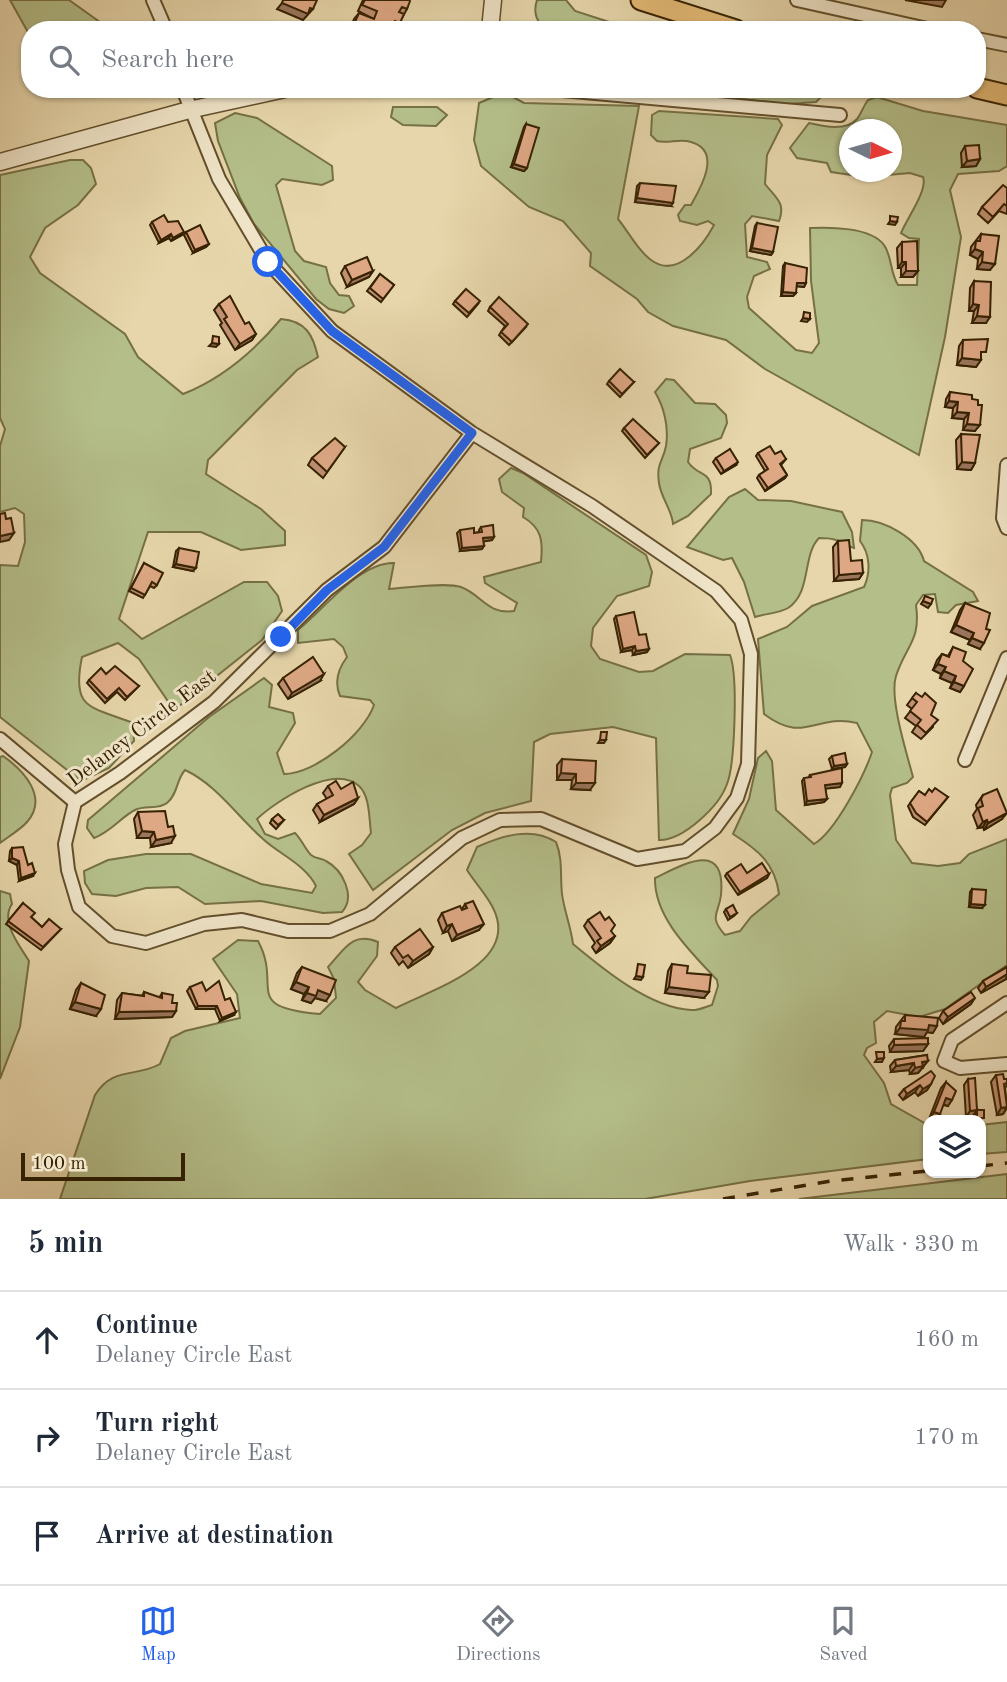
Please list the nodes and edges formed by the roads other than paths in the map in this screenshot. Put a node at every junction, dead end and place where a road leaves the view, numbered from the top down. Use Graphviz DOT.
graph roads {
  1 [pos="153,0"];
  2 [pos="493,0"];
  3 [pos="641,0"];
  4 [pos="797,0"];
  5 [pos="162,21"];
  6 [pos="491,21"];
  7 [pos="708,21"];
  8 [pos="871,21"];
  9 [pos="986,41"];
  10 [pos="1007,45"];
  11 [pos="986,90"];
  12 [pos="1007,95"];
  13 [pos="186,98"];
  14 [pos="244,98"];
  15 [pos="651,98"];
  16 [pos="189,110"];
  17 [pos="840,115"];
  18 [pos="0,162"];
  19 [pos="472,433"];
  20 [pos="1007,465"];
  21 [pos="1007,528"];
  22 [pos="1007,658"];
  23 [pos="0,739"];
  24 [pos="965,760"];
  25 [pos="75,803"];
  26 [pos="1007,1003"];
  27 [pos="1007,1064"];
  1 -- 5 [label="street"];
  2 -- 6 [label="street"];
  3 -- 7 [label="main road"];
  4 -- 8 [label="street"];
  9 -- 10 [label="street"];
  11 -- 12 [label="main road"];
  13 -- 16 [label="street, Delaney Circle East"];
  14 -- 16 [label="street"];
  15 -- 17 [label="street"];
  16 -- 18 [label="street"];
  16 -- 19 [label="street, Delaney Circle East"];
  19 -- 25 [label="street, Delaney Circle East"];
  19 -- 25 [label="street, Delaney Circle East"];
  20 -- 21 [label="street"];
  22 -- 24 [label="street"];
  23 -- 25 [label="street"];
  26 -- 27 [label="street"];
}
